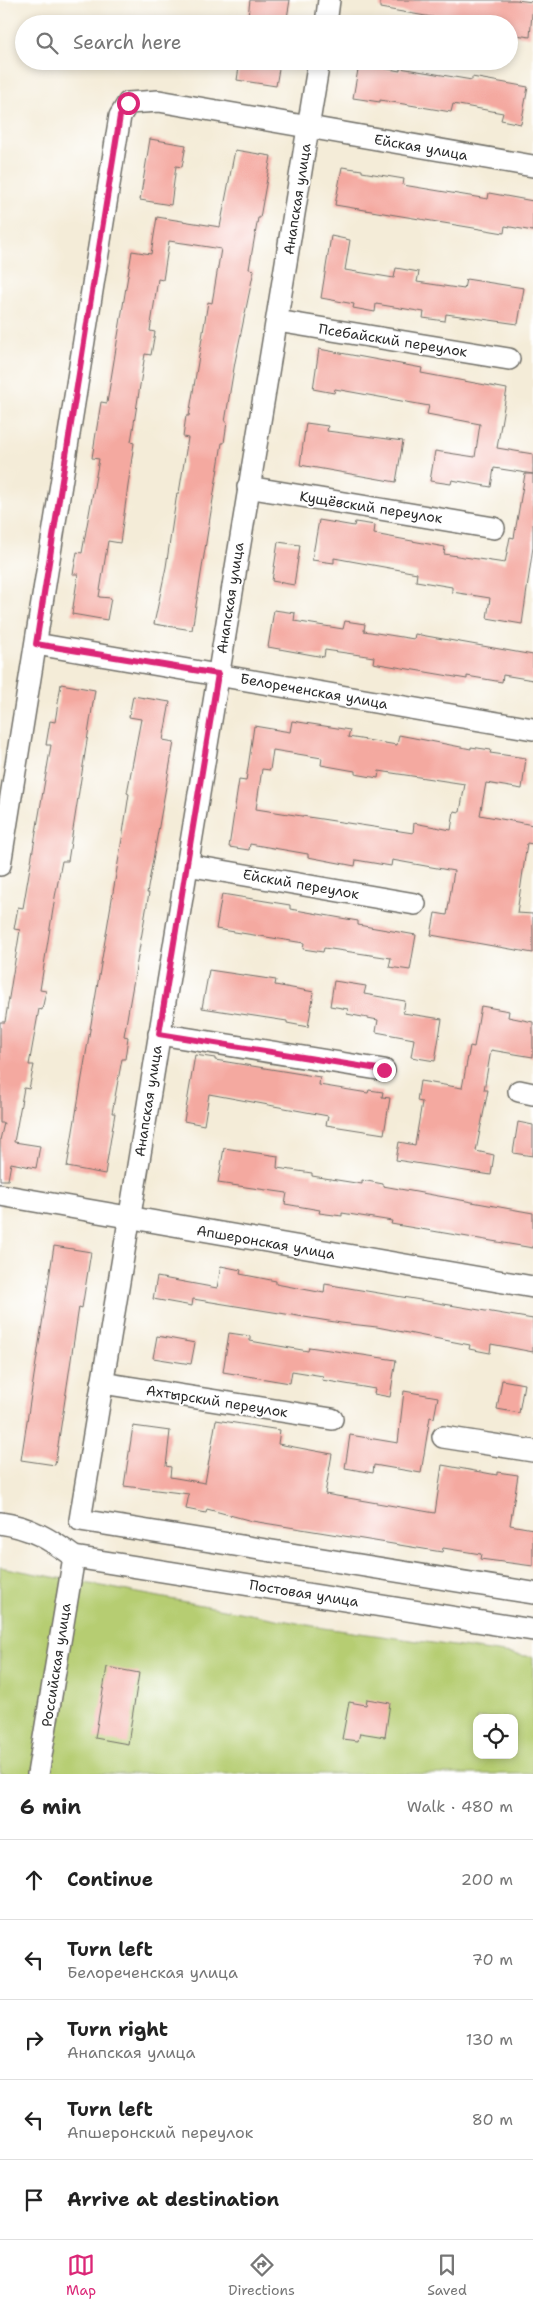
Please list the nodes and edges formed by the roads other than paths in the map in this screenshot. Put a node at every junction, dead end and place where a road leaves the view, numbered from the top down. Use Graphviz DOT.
graph roads {
  1 [pos="330,0"];
  2 [pos="328,15"];
  3 [pos="318,70"];
  4 [pos="309,127"];
  5 [pos="533,166"];
  6 [pos="277,321"];
  7 [pos="509,359"];
  8 [pos="248,487"];
  9 [pos="494,528"];
  10 [pos="36,644"];
  11 [pos="218,674"];
  12 [pos="533,729"];
  13 [pos="0,865"];
  14 [pos="186,865"];
  15 [pos="415,904"];
  16 [pos="159,1034"];
  17 [pos="384,1070"];
  18 [pos="0,1195"];
  19 [pos="129,1219"];
  20 [pos="533,1288"];
  21 [pos="102,1383"];
  22 [pos="332,1419"];
  23 [pos="443,1437"];
  24 [pos="533,1451"];
  25 [pos="0,1522"];
  26 [pos="74,1557"];
  27 [pos="533,1593"];
  28 [pos="533,1630"];
  29 [pos="38,1774"];
  1 -- 2 [label="street"];
  3 -- 4 [label="street, Анапская улица"];
  4 -- 5 [label="street, Ейская улица"];
  4 -- 6 [label="street, Анапская улица"];
  4 -- 10 [label="street, Ейская улица"];
  6 -- 7 [label="street, Псебайский переулок"];
  6 -- 8 [label="street, Анапская улица"];
  8 -- 9 [label="street, Кущёвский переулок"];
  8 -- 11 [label="street, Анапская улица"];
  10 -- 11 [label="street, Белореченская улица"];
  10 -- 13 [label="street"];
  11 -- 12 [label="street, Белореченская улица"];
  11 -- 14 [label="street, Анапская улица"];
  14 -- 15 [label="street, Ейский переулок"];
  14 -- 16 [label="street, Анапская улица"];
  16 -- 17 [label="street"];
  16 -- 19 [label="street, Анапская улица"];
  18 -- 19 [label="street, Апшеронская улица"];
  19 -- 20 [label="street, Апшеронская улица"];
  19 -- 21 [label="street, Анапская улица"];
  21 -- 22 [label="street, Ахтырский переулок"];
  21 -- 27 [label="street, Анапская улица"];
  23 -- 24 [label="street"];
  25 -- 26 [label="street"];
  26 -- 28 [label="street, Постовая улица"];
  26 -- 29 [label="street, Российская улица"];
}
